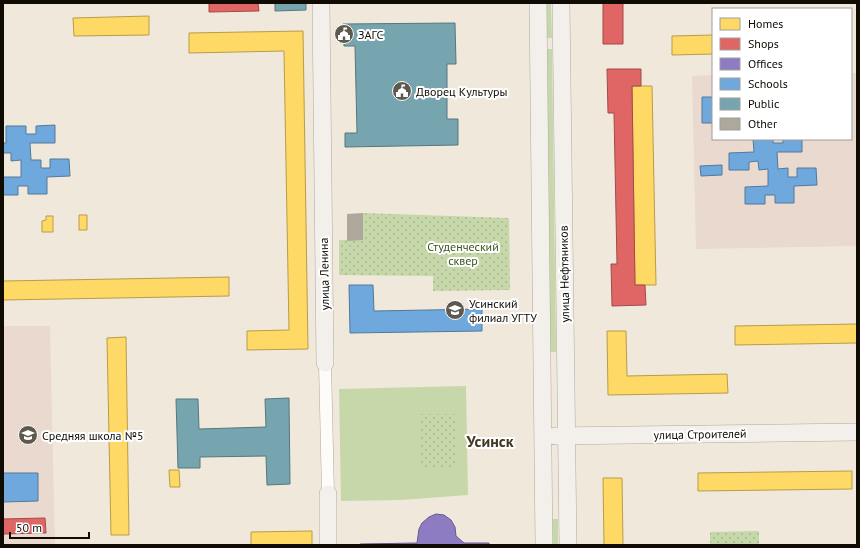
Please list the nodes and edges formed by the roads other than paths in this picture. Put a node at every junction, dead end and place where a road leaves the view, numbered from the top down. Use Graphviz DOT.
graph roads {
  1 [pos="321,3"];
  2 [pos="538,3"];
  3 [pos="561,3"];
  4 [pos="538,44"];
  5 [pos="562,44"];
  6 [pos="325,363"];
  7 [pos="857,432"];
  8 [pos="543,436"];
  9 [pos="566,436"];
  10 [pos="328,494"];
  11 [pos="328,545"];
  12 [pos="544,545"];
  13 [pos="568,545"];
  1 -- 6 [label="main road, улица Ленина"];
  2 -- 4 [label="main road, улица Нефтяников"];
  3 -- 5 [label="main road, улица Нефтяников"];
  4 -- 5 [label="main road"];
  4 -- 8 [label="main road, улица Нефтяников"];
  5 -- 9 [label="main road, улица Нефтяников"];
  6 -- 10 [label="street, улица Ленина"];
  7 -- 9 [label="main road, улица Строителей"];
  8 -- 9 [label="main road, улица Строителей"];
  8 -- 12 [label="main road, улица Нефтяников"];
  9 -- 13 [label="main road, улица Нефтяников"];
  10 -- 11 [label="main road, улица Ленина"];
}
